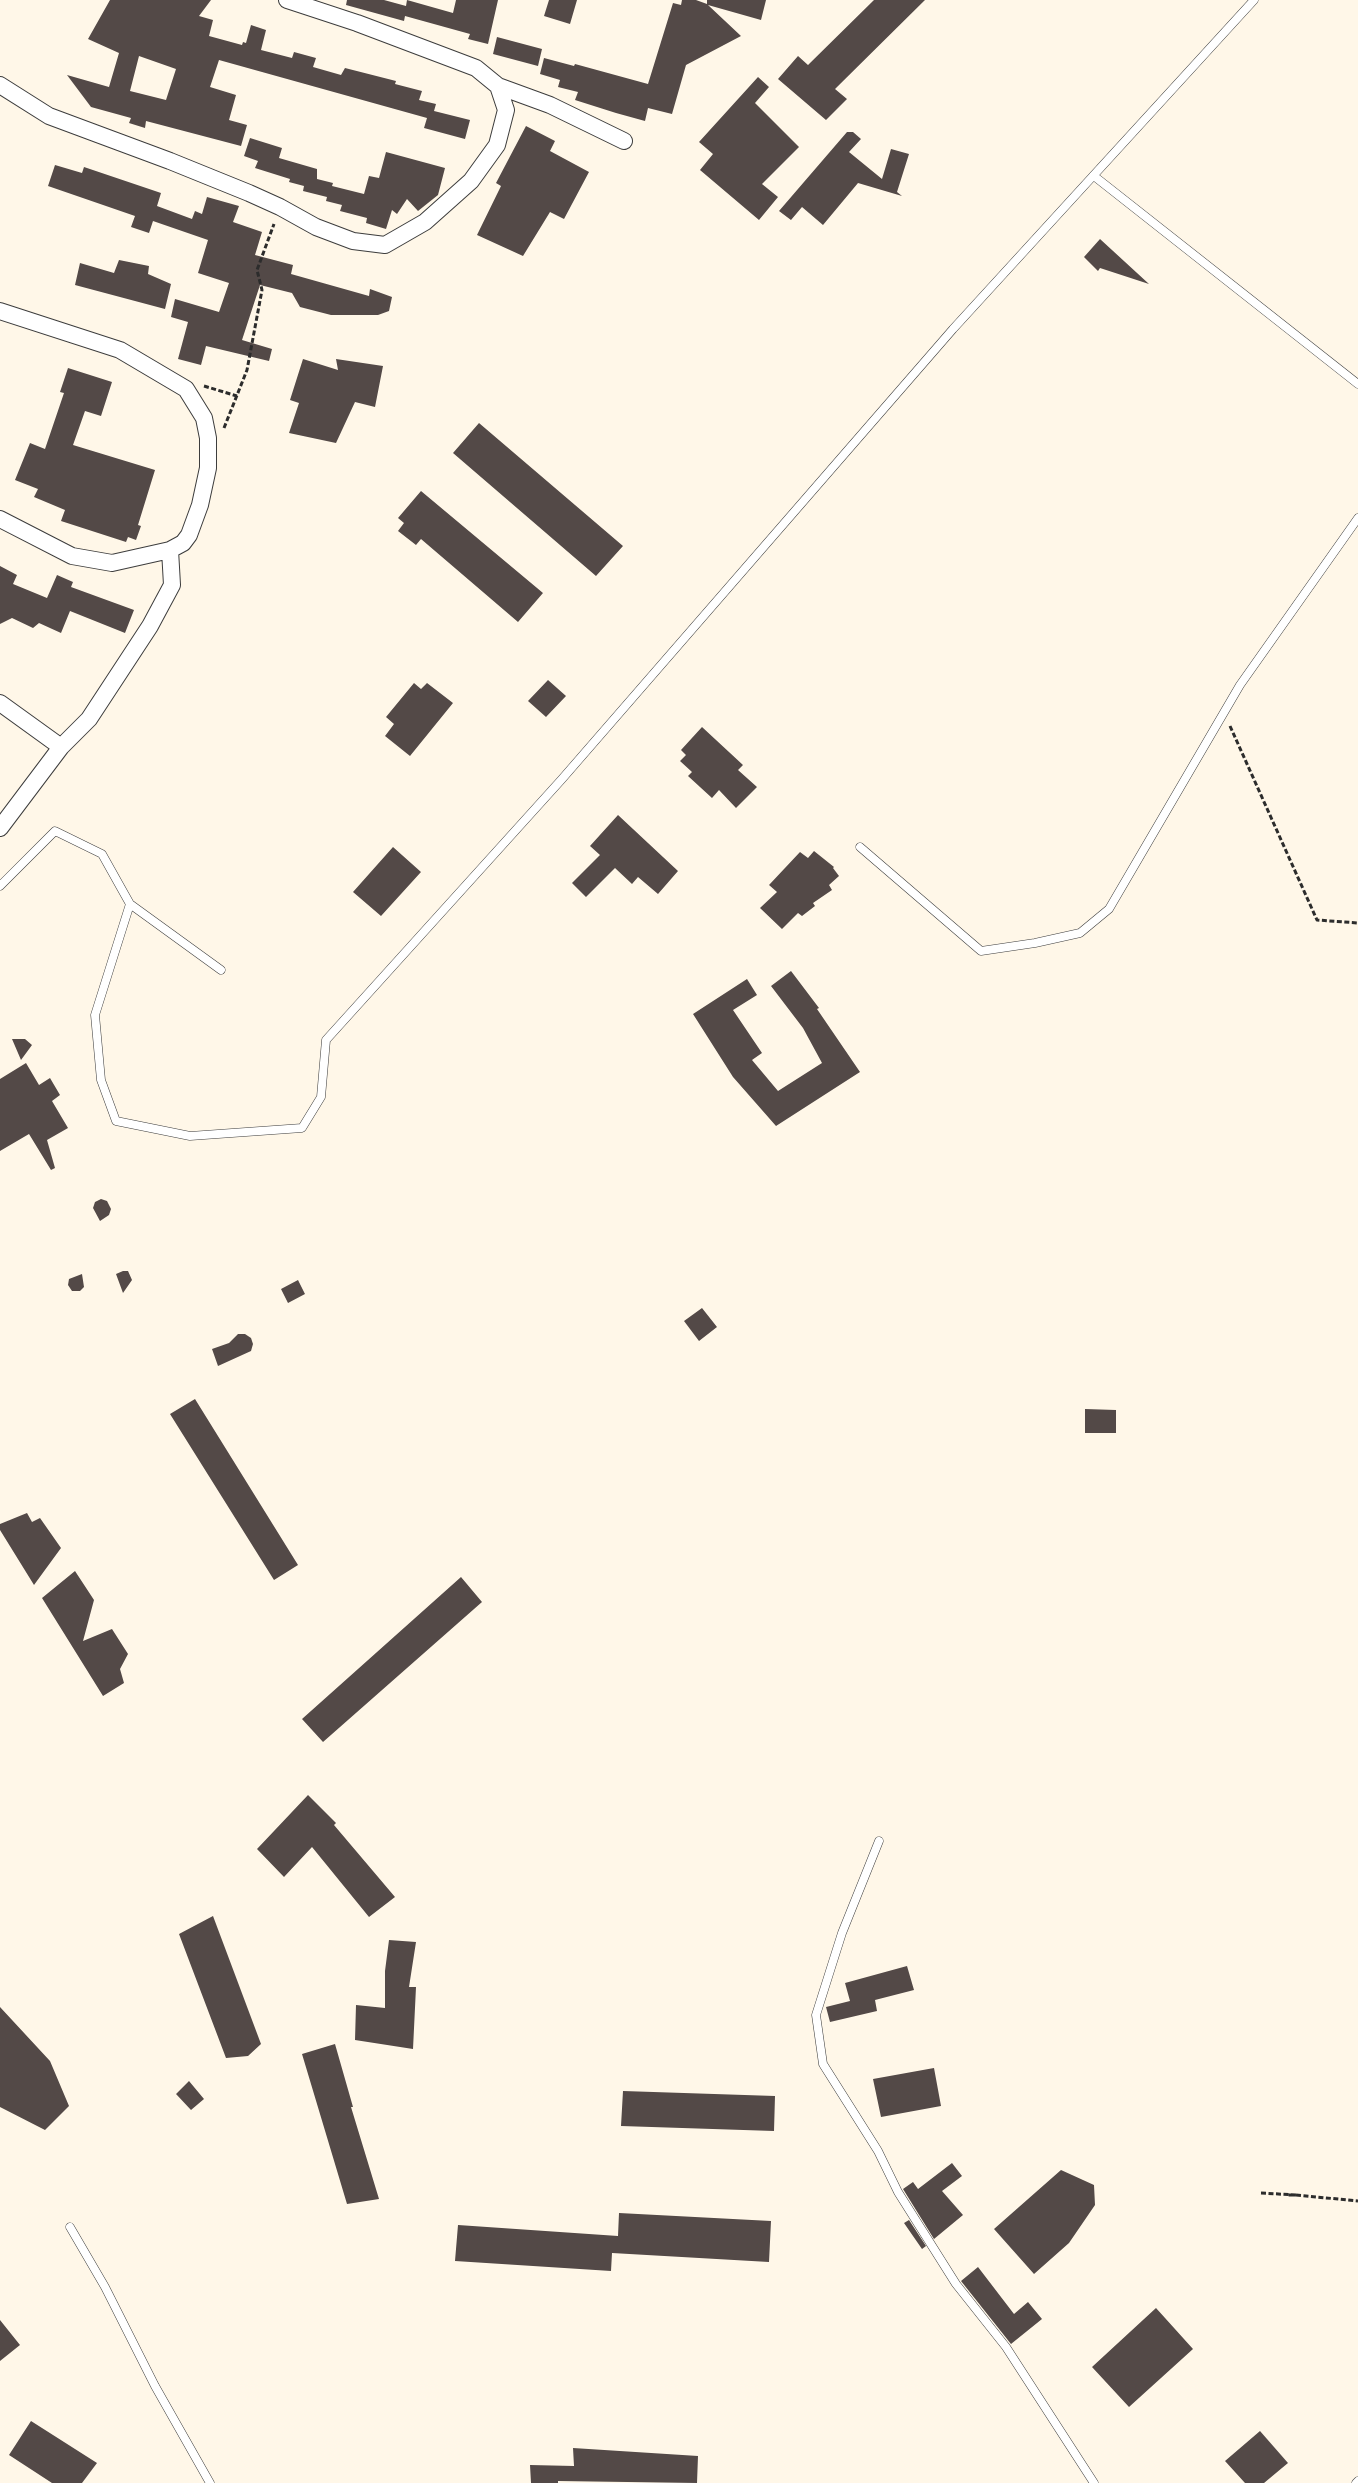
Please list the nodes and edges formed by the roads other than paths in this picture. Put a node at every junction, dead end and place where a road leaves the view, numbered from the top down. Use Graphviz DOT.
graph roads {
  1 [pos="287,0"];
  2 [pos="1254,0"];
  3 [pos="0,85"];
  4 [pos="498,86"];
  5 [pos="624,141"];
  6 [pos="1094,176"];
  7 [pos="0,311"];
  8 [pos="1358,384"];
  9 [pos="1358,518"];
  10 [pos="0,519"];
  11 [pos="170,550"];
  12 [pos="0,702"];
  13 [pos="61,746"];
  14 [pos="0,828"];
  15 [pos="860,847"];
  16 [pos="0,886"];
  17 [pos="130,904"];
  18 [pos="221,970"];
  19 [pos="879,1841"];
  20 [pos="70,2227"];
  21 [pos="210,2483"];
  22 [pos="1094,2483"];
  1 -- 4 [label="street"];
  2 -- 6 [label="lane"];
  3 -- 4 [label="street"];
  4 -- 5 [label="street"];
  6 -- 8 [label="lane"];
  6 -- 17 [label="lane"];
  7 -- 11 [label="street"];
  9 -- 15 [label="lane"];
  10 -- 11 [label="street"];
  11 -- 13 [label="street"];
  12 -- 13 [label="street"];
  13 -- 14 [label="street"];
  16 -- 17 [label="lane"];
  17 -- 18 [label="lane"];
  19 -- 22 [label="lane"];
  20 -- 21 [label="lane"];
}
